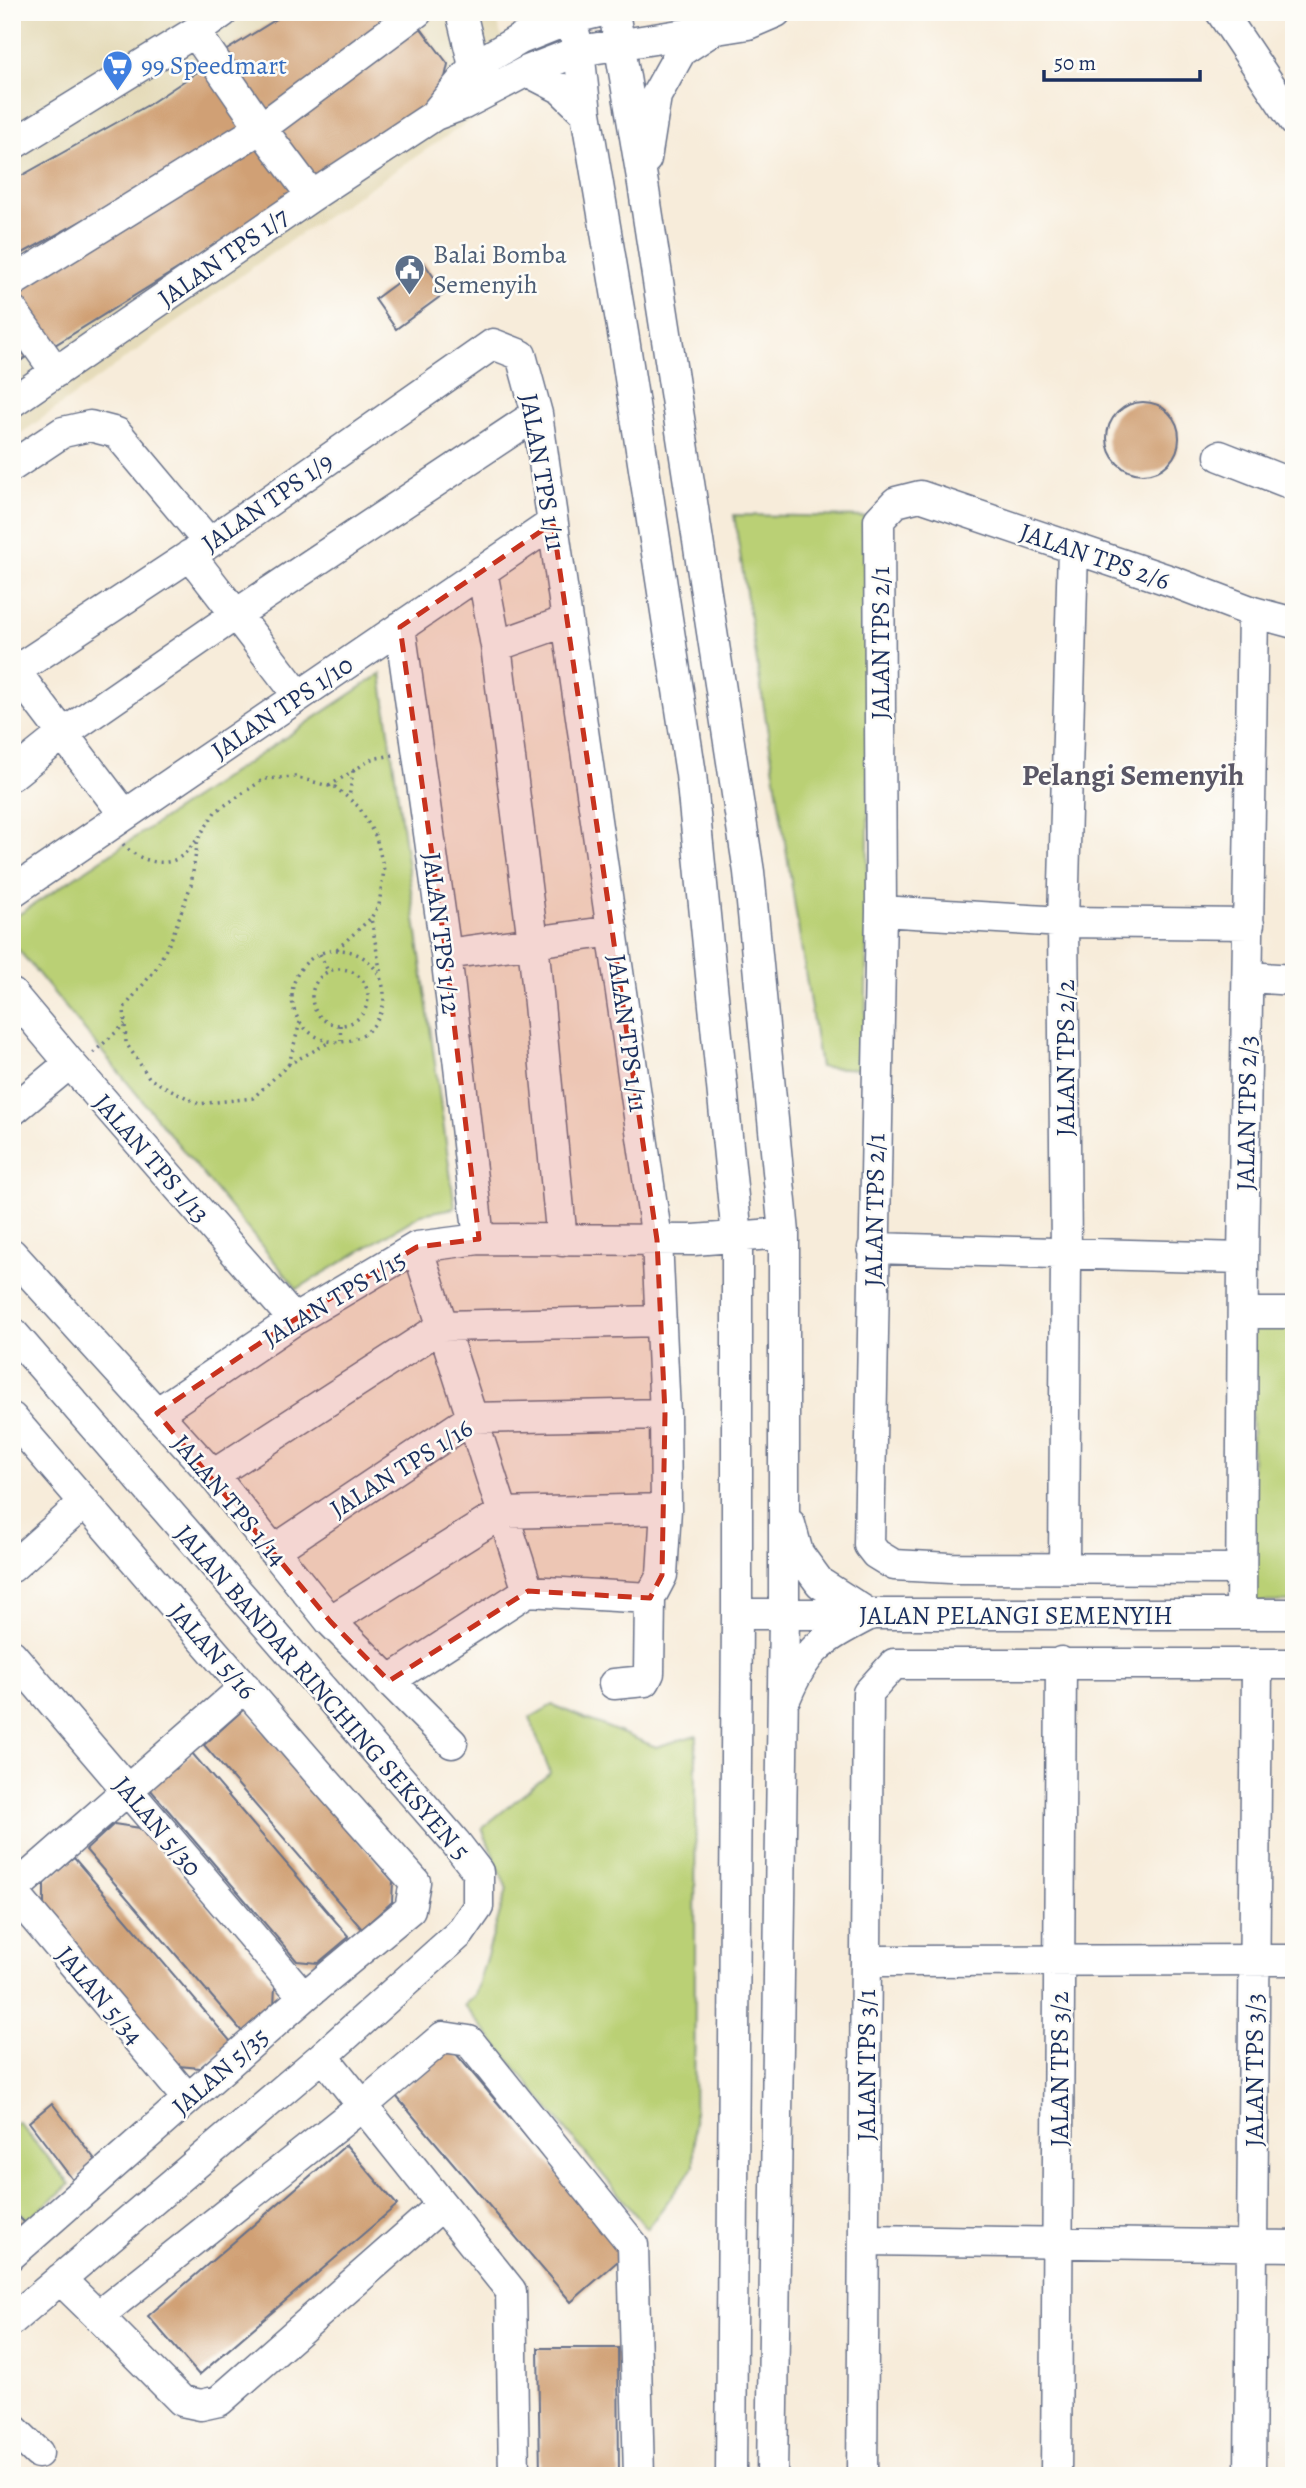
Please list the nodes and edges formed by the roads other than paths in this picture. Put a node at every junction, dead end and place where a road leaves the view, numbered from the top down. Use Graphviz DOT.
graph roads {
  1 [pos="223,12"];
  2 [pos="417,12"];
  3 [pos="460,12"];
  4 [pos="614,12"];
  5 [pos="776,12"];
  6 [pos="1221,12"];
  7 [pos="571,14"];
  8 [pos="716,28"];
  9 [pos="195,32"];
  10 [pos="618,45"];
  11 [pos="579,51"];
  12 [pos="474,66"];
  13 [pos="527,71"];
  14 [pos="586,113"];
  15 [pos="435,115"];
  16 [pos="1294,121"];
  17 [pos="261,128"];
  18 [pos="12,145"];
  19 [pos="643,184"];
  20 [pos="312,196"];
  21 [pos="12,282"];
  22 [pos="12,310"];
  23 [pos="521,355"];
  24 [pos="56,372"];
  25 [pos="12,402"];
  26 [pos="537,414"];
  27 [pos="1220,456"];
  28 [pos="12,466"];
  29 [pos="1294,485"];
  30 [pos="896,502"];
  31 [pos="553,523"];
  32 [pos="1073,548"];
  33 [pos="200,549"];
  34 [pos="482,571"];
  35 [pos="1253,612"];
  36 [pos="235,615"];
  37 [pos="567,621"];
  38 [pos="1294,623"];
  39 [pos="400,627"];
  40 [pos="496,646"];
  41 [pos="13,670"];
  42 [pos="299,695"];
  43 [pos="63,734"];
  44 [pos="12,775"];
  45 [pos="120,826"];
  46 [pos="12,892"];
  47 [pos="881,911"];
  48 [pos="1063,922"];
  49 [pos="1249,924"];
  50 [pos="613,931"];
  51 [pos="533,942"];
  52 [pos="446,954"];
  53 [pos="1248,977"];
  54 [pos="1294,979"];
  55 [pos="12,994"];
  56 [pos="80,1059"];
  57 [pos="12,1111"];
  58 [pos="734,1188"];
  59 [pos="784,1233"];
  60 [pos="737,1237"];
  61 [pos="479,1239"];
  62 [pos="657,1240"];
  63 [pos="694,1240"];
  64 [pos="562,1241"];
  65 [pos="417,1247"];
  66 [pos="873,1248"];
  67 [pos="1066,1253"];
  68 [pos="12,1254"];
  69 [pos="1243,1258"];
  70 [pos="738,1269"];
  71 [pos="1245,1313"];
  72 [pos="1294,1314"];
  73 [pos="294,1320"];
  74 [pos="661,1321"];
  75 [pos="443,1326"];
  76 [pos="12,1332"];
  77 [pos="157,1413"];
  78 [pos="665,1414"];
  79 [pos="12,1418"];
  80 [pos="472,1418"];
  81 [pos="213,1475"];
  82 [pos="783,1493"];
  83 [pos="85,1502"];
  84 [pos="666,1508"];
  85 [pos="502,1513"];
  86 [pos="273,1550"];
  87 [pos="12,1567"];
  88 [pos="1064,1568"];
  89 [pos="1241,1569"];
  90 [pos="528,1591"];
  91 [pos="650,1598"];
  92 [pos="737,1614"];
  93 [pos="1241,1614"];
  94 [pos="1294,1614"];
  95 [pos="784,1615"];
  96 [pos="870,1615"];
  97 [pos="330,1621"];
  98 [pos="1061,1662"];
  99 [pos="1257,1664"];
  100 [pos="1294,1664"];
  101 [pos="15,1665"];
  102 [pos="389,1681"];
  103 [pos="614,1684"];
  104 [pos="245,1687"];
  105 [pos="783,1706"];
  106 [pos="452,1743"];
  107 [pos="128,1791"];
  108 [pos="415,1882"];
  109 [pos="12,1891"];
  110 [pos="1059,1960"];
  111 [pos="1255,1960"];
  112 [pos="1294,1960"];
  113 [pos="867,1961"];
  114 [pos="304,1997"];
  115 [pos="323,2056"];
  116 [pos="188,2099"];
  117 [pos="362,2106"];
  118 [pos="442,2205"];
  119 [pos="865,2240"];
  120 [pos="1058,2243"];
  121 [pos="1252,2246"];
  122 [pos="1294,2246"];
  123 [pos="12,2254"];
  124 [pos="60,2279"];
  125 [pos="98,2316"];
  126 [pos="12,2320"];
  127 [pos="12,2428"];
  128 [pos="38,2454"];
  129 [pos="514,2476"];
  130 [pos="639,2476"];
  131 [pos="731,2476"];
  132 [pos="772,2476"];
  133 [pos="862,2476"];
  134 [pos="1056,2476"];
  135 [pos="1251,2476"];
  1 -- 9 [label="street"];
  2 -- 17 [label="street"];
  3 -- 12 [label="street"];
  4 -- 10 [label="street"];
  5 -- 8 [label="street, JALAN TPS 1/7"];
  6 -- 16 [label="street"];
  7 -- 11 [label="street"];
  7 -- 12 [label="street, JALAN TPS 1/7"];
  8 -- 10 [label="street, JALAN TPS 1/7"];
  8 -- 19 [label="street"];
  9 -- 17 [label="street"];
  9 -- 18 [label="street"];
  10 -- 11 [label="street, JALAN TPS 1/7"];
  10 -- 19 [label="street"];
  11 -- 13 [label="street, JALAN TPS 1/7"];
  11 -- 14 [label="street"];
  12 -- 15 [label="street, JALAN TPS 1/7"];
  13 -- 14 [label="street"];
  13 -- 15 [label="street, JALAN TPS 1/7"];
  14 -- 58 [label="street"];
  15 -- 20 [label="street, JALAN TPS 1/7"];
  17 -- 20 [label="street"];
  17 -- 21 [label="street"];
  19 -- 59 [label="street"];
  20 -- 24 [label="street, JALAN TPS 1/7"];
  22 -- 24 [label="street"];
  23 -- 26 [label="street, JALAN TPS 1/11"];
  23 -- 33 [label="street, JALAN TPS 1/9"];
  24 -- 25 [label="street, JALAN TPS 1/7"];
  26 -- 31 [label="street, JALAN TPS 1/11"];
  26 -- 36 [label="street"];
  27 -- 29 [label="street"];
  28 -- 33 [label="street"];
  30 -- 32 [label="street, JALAN TPS 2/6"];
  30 -- 47 [label="street, JALAN TPS 2/1"];
  31 -- 34 [label="street, JALAN TPS 1/10"];
  31 -- 37 [label="street, JALAN TPS 1/11"];
  32 -- 35 [label="street, JALAN TPS 2/6"];
  32 -- 48 [label="street, JALAN TPS 2/2"];
  33 -- 36 [label="street"];
  33 -- 41 [label="street, JALAN TPS 1/9"];
  34 -- 39 [label="street, JALAN TPS 1/10"];
  34 -- 40 [label="street"];
  35 -- 38 [label="street, JALAN TPS 2/6"];
  35 -- 49 [label="street, JALAN TPS 2/3"];
  36 -- 42 [label="street"];
  36 -- 43 [label="street"];
  37 -- 40 [label="street"];
  37 -- 50 [label="street, JALAN TPS 1/11"];
  39 -- 42 [label="street, JALAN TPS 1/10"];
  39 -- 52 [label="street, JALAN TPS 1/12"];
  40 -- 51 [label="street"];
  41 -- 43 [label="street"];
  42 -- 45 [label="street, JALAN TPS 1/10"];
  43 -- 44 [label="street"];
  43 -- 45 [label="street"];
  45 -- 46 [label="street, JALAN TPS 1/10"];
  47 -- 48 [label="street"];
  47 -- 66 [label="street, JALAN TPS 2/1"];
  48 -- 49 [label="street"];
  48 -- 67 [label="street, JALAN TPS 2/2"];
  49 -- 53 [label="street, JALAN TPS 2/3"];
  50 -- 51 [label="street"];
  50 -- 62 [label="street, JALAN TPS 1/11"];
  51 -- 52 [label="street"];
  51 -- 64 [label="street"];
  52 -- 61 [label="street, JALAN TPS 1/12"];
  53 -- 54 [label="street"];
  53 -- 69 [label="street, JALAN TPS 2/3"];
  55 -- 56 [label="street, JALAN TPS 1/13"];
  56 -- 57 [label="street"];
  56 -- 73 [label="street, JALAN TPS 1/13"];
  58 -- 60 [label="street"];
  58 -- 63 [label="street"];
  59 -- 60 [label="street, JALAN TPS 1/15"];
  59 -- 82 [label="street"];
  60 -- 63 [label="street, JALAN TPS 1/15"];
  60 -- 70 [label="street"];
  61 -- 64 [label="street, JALAN TPS 1/15"];
  61 -- 65 [label="street, JALAN TPS 1/15"];
  62 -- 63 [label="street, JALAN TPS 1/15"];
  62 -- 64 [label="street, JALAN TPS 1/15"];
  62 -- 74 [label="street, JALAN TPS 1/11"];
  63 -- 70 [label="street"];
  65 -- 73 [label="street, JALAN TPS 1/15"];
  65 -- 75 [label="street"];
  66 -- 67 [label="street"];
  66 -- 88 [label="street, JALAN TPS 2/1"];
  67 -- 69 [label="street"];
  67 -- 88 [label="street, JALAN TPS 2/2"];
  68 -- 77 [label="street, JALAN TPS 1/14"];
  69 -- 71 [label="street, JALAN TPS 2/3"];
  70 -- 92 [label="street"];
  71 -- 72 [label="street"];
  71 -- 89 [label="street, JALAN TPS 2/3"];
  73 -- 77 [label="street, JALAN TPS 1/15"];
  74 -- 75 [label="street"];
  74 -- 78 [label="street, JALAN TPS 1/11"];
  75 -- 80 [label="street"];
  75 -- 81 [label="street"];
  76 -- 115 [label="street, JALAN BANDAR RINCHING SEKSYEN 5"];
  77 -- 81 [label="street, JALAN TPS 1/14"];
  78 -- 80 [label="street, JALAN TPS 1/16"];
  78 -- 84 [label="street, JALAN TPS 1/11"];
  79 -- 83 [label="street, JALAN 5/16"];
  80 -- 85 [label="street"];
  80 -- 86 [label="street, JALAN TPS 1/16"];
  81 -- 86 [label="street, JALAN TPS 1/14"];
  82 -- 95 [label="street"];
  82 -- 96 [label="street"];
  83 -- 87 [label="street"];
  83 -- 104 [label="street, JALAN 5/16"];
  84 -- 85 [label="street"];
  84 -- 91 [label="street, JALAN TPS 1/11"];
  85 -- 90 [label="street"];
  85 -- 97 [label="street"];
  86 -- 97 [label="street, JALAN TPS 1/14"];
  88 -- 89 [label="street, JALAN TPS 2/1"];
  89 -- 93 [label="street, JALAN TPS 2/3"];
  90 -- 91 [label="street"];
  90 -- 102 [label="street"];
  91 -- 103 [label="street, JALAN TPS 1/11"];
  92 -- 95 [label="street, JALAN PELANGI SEMENYIH"];
  92 -- 131 [label="street"];
  93 -- 94 [label="street, JALAN PELANGI SEMENYIH"];
  93 -- 96 [label="street, JALAN PELANGI SEMENYIH"];
  95 -- 96 [label="street, JALAN PELANGI SEMENYIH"];
  95 -- 105 [label="street"];
  96 -- 105 [label="street"];
  97 -- 102 [label="street, JALAN TPS 1/14"];
  98 -- 99 [label="street"];
  98 -- 110 [label="street, JALAN TPS 3/2"];
  98 -- 113 [label="street, JALAN TPS 3/1"];
  99 -- 100 [label="street"];
  99 -- 111 [label="street, JALAN TPS 3/3"];
  101 -- 107 [label="street, JALAN 5/30"];
  102 -- 106 [label="street, JALAN TPS 1/14"];
  104 -- 107 [label="street"];
  104 -- 108 [label="street, JALAN 5/16"];
  105 -- 132 [label="street"];
  107 -- 109 [label="street"];
  107 -- 114 [label="street, JALAN 5/30"];
  108 -- 114 [label="street, JALAN 5/35"];
  109 -- 116 [label="street, JALAN 5/34"];
  110 -- 111 [label="street"];
  110 -- 113 [label="street"];
  110 -- 120 [label="street, JALAN TPS 3/2"];
  111 -- 112 [label="street"];
  111 -- 121 [label="street, JALAN TPS 3/3"];
  113 -- 119 [label="street, JALAN TPS 3/1"];
  114 -- 116 [label="street, JALAN 5/35"];
  115 -- 117 [label="street"];
  115 -- 124 [label="street, JALAN BANDAR RINCHING SEKSYEN 5"];
  116 -- 123 [label="street, JALAN 5/35"];
  117 -- 118 [label="street"];
  117 -- 125 [label="street"];
  117 -- 130 [label="street"];
  118 -- 125 [label="street"];
  118 -- 129 [label="street"];
  119 -- 120 [label="street"];
  119 -- 133 [label="street, JALAN TPS 3/1"];
  120 -- 121 [label="street"];
  120 -- 134 [label="street, JALAN TPS 3/2"];
  121 -- 122 [label="street"];
  121 -- 135 [label="street, JALAN TPS 3/3"];
  124 -- 125 [label="street"];
  124 -- 126 [label="street, JALAN BANDAR RINCHING SEKSYEN 5"];
  127 -- 128 [label="street"];
}
